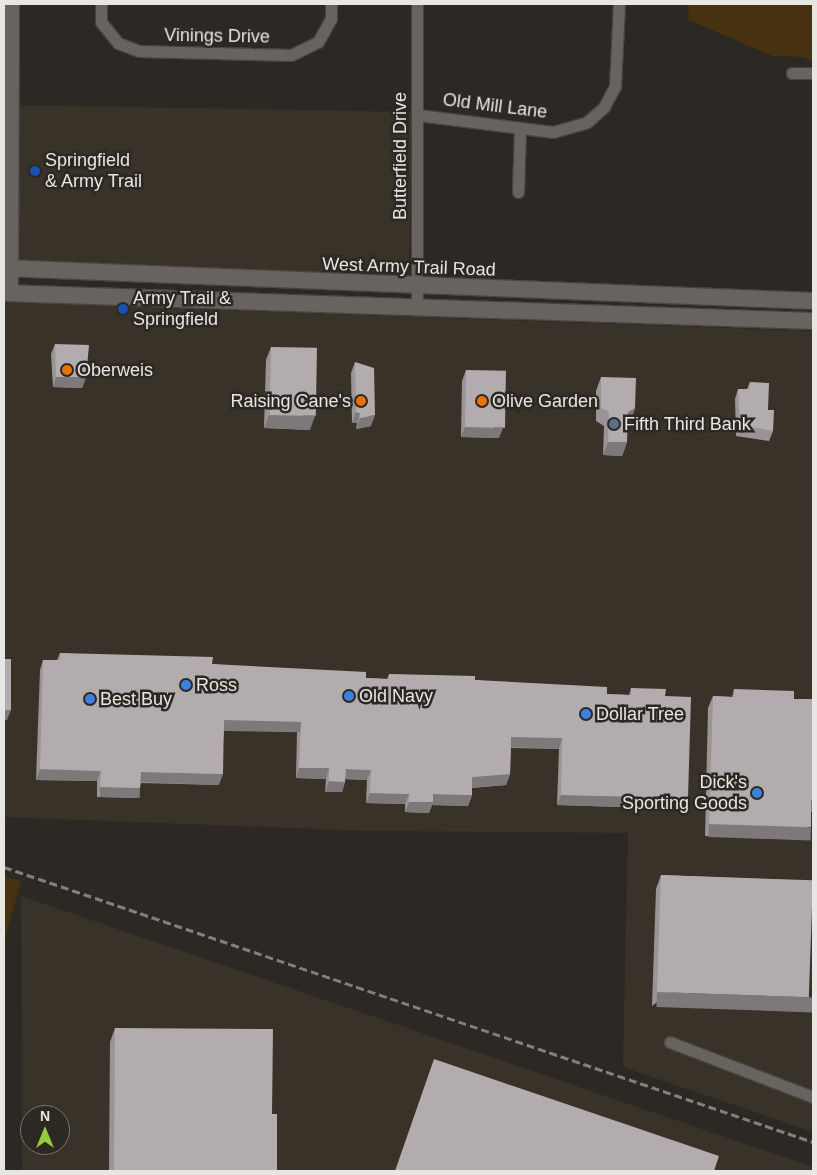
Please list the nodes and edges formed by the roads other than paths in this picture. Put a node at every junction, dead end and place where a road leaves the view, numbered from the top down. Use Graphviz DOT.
graph roads {
  1 [pos="11,4"];
  2 [pos="101,4"];
  3 [pos="331,4"];
  4 [pos="417,4"];
  5 [pos="619,4"];
  6 [pos="792,73"];
  7 [pos="813,73"];
  8 [pos="418,115"];
  9 [pos="520,128"];
  10 [pos="518,192"];
  11 [pos="8,268"];
  12 [pos="417,288"];
  13 [pos="7,293"];
  14 [pos="675,296"];
  15 [pos="813,301"];
  16 [pos="417,308"];
  17 [pos="673,317"];
  18 [pos="813,321"];
  19 [pos="670,1042"];
  20 [pos="813,1097"];
  1 -- 11 [label="main road"];
  2 -- 3 [label="street, Vinings Drive"];
  4 -- 8 [label="street, Butterfield Drive"];
  5 -- 9 [label="street, Old Mill Lane"];
  6 -- 7 [label="street"];
  8 -- 9 [label="street, Old Mill Lane"];
  8 -- 12 [label="street, Butterfield Drive"];
  9 -- 10 [label="street"];
  11 -- 12 [label="main road, West Army Trail Road"];
  11 -- 13 [label="main road"];
  12 -- 14 [label="main road, West Army Trail Road"];
  12 -- 16 [label="street, Butterfield Drive"];
  13 -- 16 [label="main road"];
  14 -- 15 [label="main road, West Army Trail Road"];
  14 -- 17 [label="main road"];
  16 -- 17 [label="main road"];
  17 -- 18 [label="main road"];
  19 -- 20 [label="street"];
}
